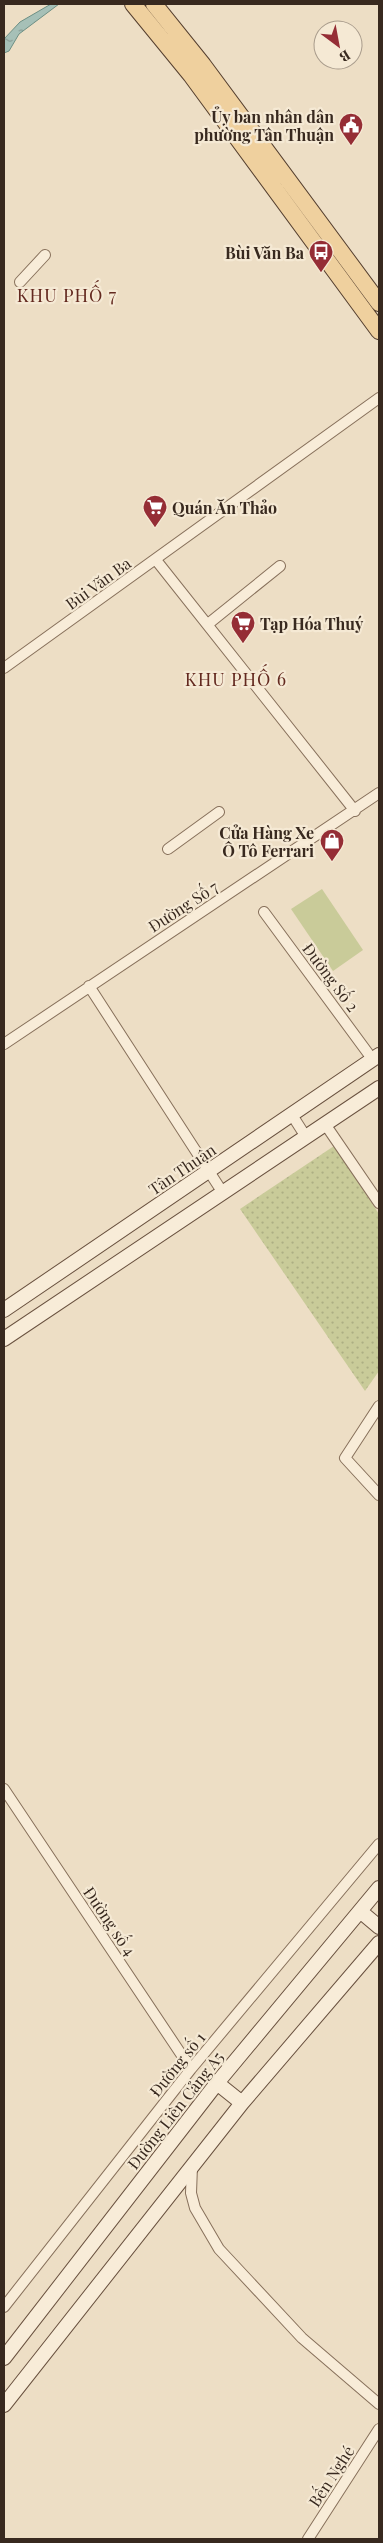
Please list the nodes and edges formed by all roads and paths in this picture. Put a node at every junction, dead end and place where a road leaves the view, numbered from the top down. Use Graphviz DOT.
graph roads {
  1 [pos="133,4"];
  2 [pos="154,4"];
  3 [pos="197,70"];
  4 [pos="45,254"];
  5 [pos="20,282"];
  6 [pos="379,303"];
  7 [pos="379,331"];
  8 [pos="379,398"];
  9 [pos="156,560"];
  10 [pos="280,566"];
  11 [pos="208,624"];
  12 [pos="4,668"];
  13 [pos="379,793"];
  14 [pos="354,811"];
  15 [pos="219,812"];
  16 [pos="168,849"];
  17 [pos="264,912"];
  18 [pos="89,986"];
  19 [pos="4,1044"];
  20 [pos="376,1058"];
  21 [pos="379,1088"];
  22 [pos="292,1116"];
  23 [pos="325,1124"];
  24 [pos="306,1137"];
  25 [pos="208,1173"];
  26 [pos="223,1193"];
  27 [pos="379,1203"];
  28 [pos="4,1310"];
  29 [pos="4,1339"];
  30 [pos="379,1406"];
  31 [pos="379,1494"];
  32 [pos="4,1789"];
  33 [pos="379,1844"];
  34 [pos="379,1888"];
  35 [pos="360,1911"];
  36 [pos="379,1927"];
  37 [pos="379,1943"];
  38 [pos="191,2069"];
  39 [pos="217,2083"];
  40 [pos="242,2103"];
  41 [pos="192,2166"];
  42 [pos="4,2308"];
  43 [pos="4,2358"];
  44 [pos="4,2404"];
  45 [pos="379,2404"];
  46 [pos="379,2429"];
  47 [pos="308,2539"];
  1 -- 3 [label="main road"];
  2 -- 3 [label="main road"];
  3 -- 6 [label="main road"];
  3 -- 7 [label="main road"];
  4 -- 5 [label="street"];
  8 -- 9 [label="street, Bùi Văn Ba"];
  9 -- 11 [label="street"];
  9 -- 12 [label="street, Bùi Văn Ba"];
  10 -- 11 [label="street"];
  11 -- 14 [label="street"];
  13 -- 14 [label="street, Đường Số 7"];
  14 -- 18 [label="street, Đường Số 7"];
  15 -- 16 [label="street"];
  17 -- 20 [label="street, Đường Số 2"];
  18 -- 19 [label="street, Đường Số 7"];
  18 -- 25 [label="street"];
  20 -- 22 [label="street, Tân Thuận"];
  21 -- 23 [label="street"];
  22 -- 24 [label="street"];
  22 -- 25 [label="street, Tân Thuận"];
  23 -- 24 [label="street"];
  23 -- 27 [label="street"];
  24 -- 26 [label="street"];
  25 -- 26 [label="street"];
  25 -- 28 [label="street, Tân Thuận"];
  26 -- 29 [label="street"];
  30 -- 31 [label="street"];
  32 -- 38 [label="street, Đường số 4"];
  33 -- 38 [label="street, Đường số 1"];
  34 -- 35 [label="street, Đường Liên Cảng A5"];
  35 -- 36 [label="street"];
  35 -- 39 [label="street, Đường Liên Cảng A5"];
  37 -- 40 [label="street"];
  38 -- 42 [label="street, Đường số 1"];
  39 -- 40 [label="street"];
  39 -- 43 [label="street, Đường Liên Cảng A5"];
  40 -- 41 [label="street"];
  41 -- 44 [label="street"];
  41 -- 45 [label="street"];
  46 -- 47 [label="street, Bến Nghé"];
}
